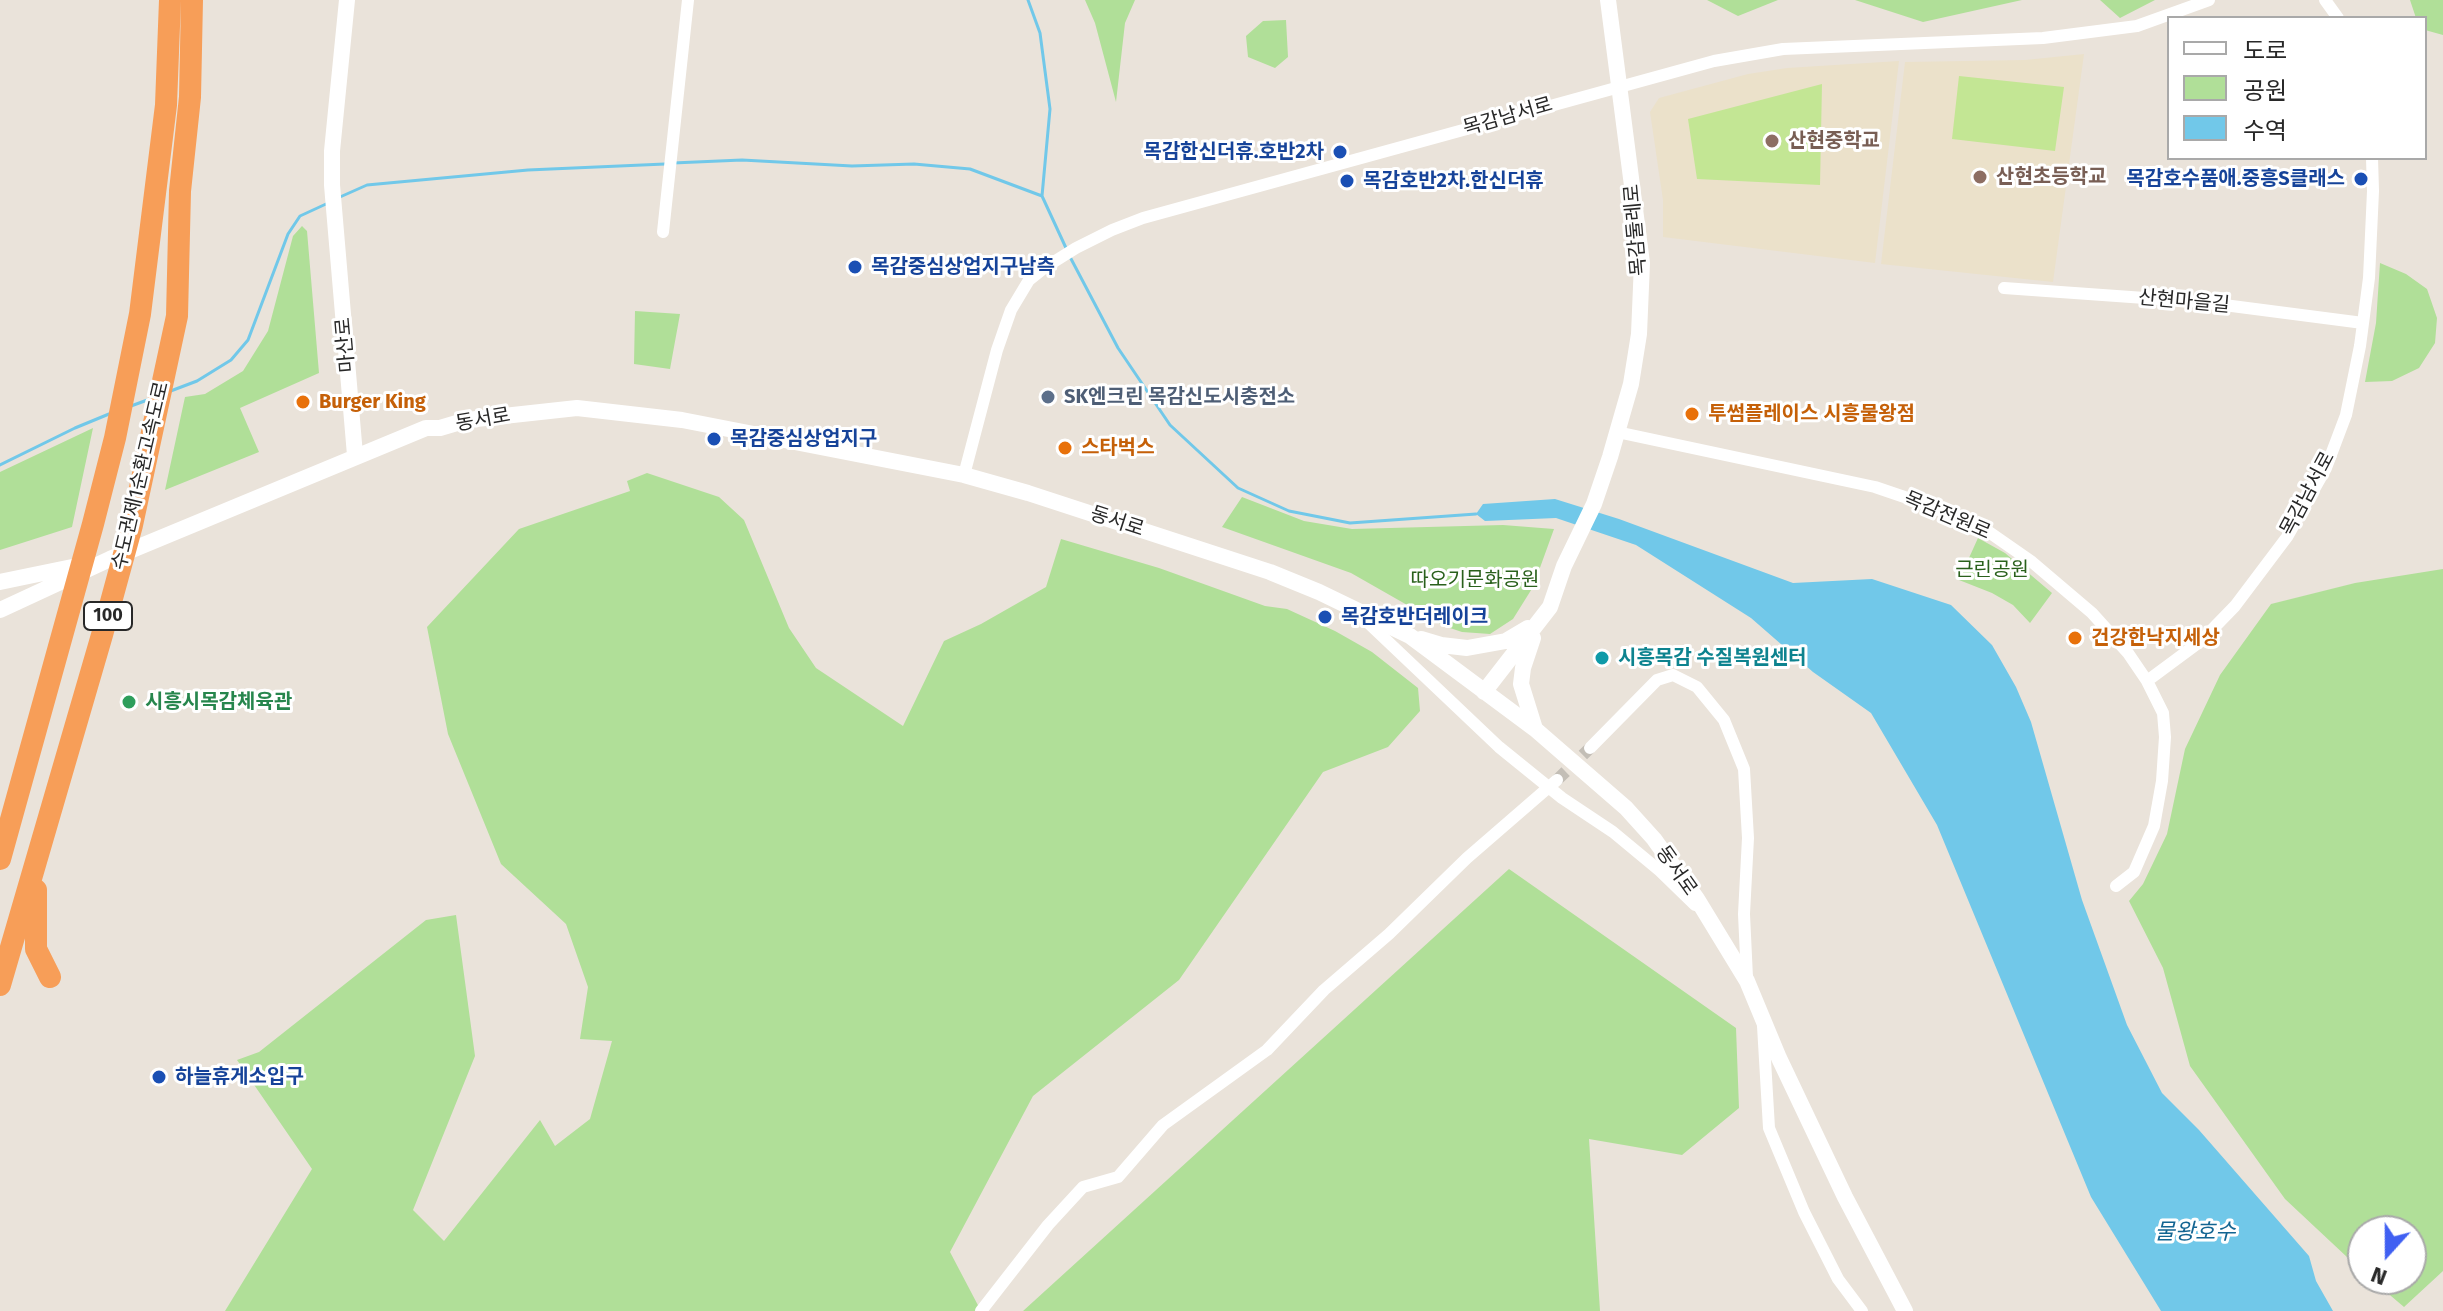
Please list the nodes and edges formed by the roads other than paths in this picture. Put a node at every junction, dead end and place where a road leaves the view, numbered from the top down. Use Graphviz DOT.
graph roads {
  1 [pos="170,0"];
  2 [pos="192,0"];
  3 [pos="347,0"];
  4 [pos="688,0"];
  5 [pos="1608,0"];
  6 [pos="2209,0"];
  7 [pos="1620,87"];
  8 [pos="2372,160"];
  9 [pos="663,232"];
  10 [pos="2004,288"];
  11 [pos="2363,323"];
  12 [pos="1617,432"];
  13 [pos="355,455"];
  14 [pos="964,475"];
  15 [pos="110,559"];
  16 [pos="0,582"];
  17 [pos="1550,607"];
  18 [pos="1354,609"];
  19 [pos="0,610"];
  20 [pos="1410,636"];
  21 [pos="2147,681"];
  22 [pos="1484,692"];
  23 [pos="1535,729"];
  24 [pos="1590,748"];
  25 [pos="1552,783"];
  26 [pos="46,828"];
  27 [pos="0,859"];
  28 [pos="2116,886"];
  29 [pos="1708,918"];
  30 [pos="50,977"];
  31 [pos="1747,981"];
  32 [pos="0,985"];
  33 [pos="1762,1015"];
  34 [pos="981,1311"];
  35 [pos="1862,1311"];
  36 [pos="1905,1311"];
  1 -- 27 [label="highway, 수도권제1순환고속도로 / 100"];
  2 -- 26 [label="highway, 수도권제1순환고속도로 / 100"];
  3 -- 13 [label="main road, 마산로"];
  4 -- 9 [label="street"];
  5 -- 7 [label="main road, 목감둘레로"];
  6 -- 7 [label="street, 목감남서로"];
  7 -- 12 [label="main road, 목감둘레로"];
  7 -- 14 [label="street, 목감남서로"];
  8 -- 11 [label="street, 목감남서로"];
  10 -- 11 [label="street, 산현마을길"];
  11 -- 21 [label="street, 목감남서로"];
  12 -- 17 [label="main road, 목감둘레로"];
  12 -- 21 [label="street, 목감전원로"];
  13 -- 14 [label="main road, 동서로"];
  13 -- 15 [label="main road, 동서로"];
  14 -- 18 [label="main road, 동서로"];
  15 -- 16 [label="main road"];
  15 -- 19 [label="main road, 동서로"];
  17 -- 20 [label="main road"];
  17 -- 22 [label="main road"];
  17 -- 23 [label="main road"];
  18 -- 20 [label="main road, 동서로"];
  18 -- 25 [label="street"];
  20 -- 22 [label="main road, 동서로"];
  21 -- 28 [label="street, 목감전원로"];
  22 -- 23 [label="main road, 동서로"];
  23 -- 29 [label="main road, 동서로"];
  24 -- 31 [label="street"];
  25 -- 29 [label="street"];
  25 -- 34 [label="street"];
  26 -- 30 [label="highway"];
  26 -- 32 [label="highway, 수도권제1순환고속도로 / 100"];
  29 -- 31 [label="main road, 동서로"];
  31 -- 33 [label="main road, 동서로"];
  33 -- 35 [label="street"];
  33 -- 36 [label="main road, 동서로"];
}
